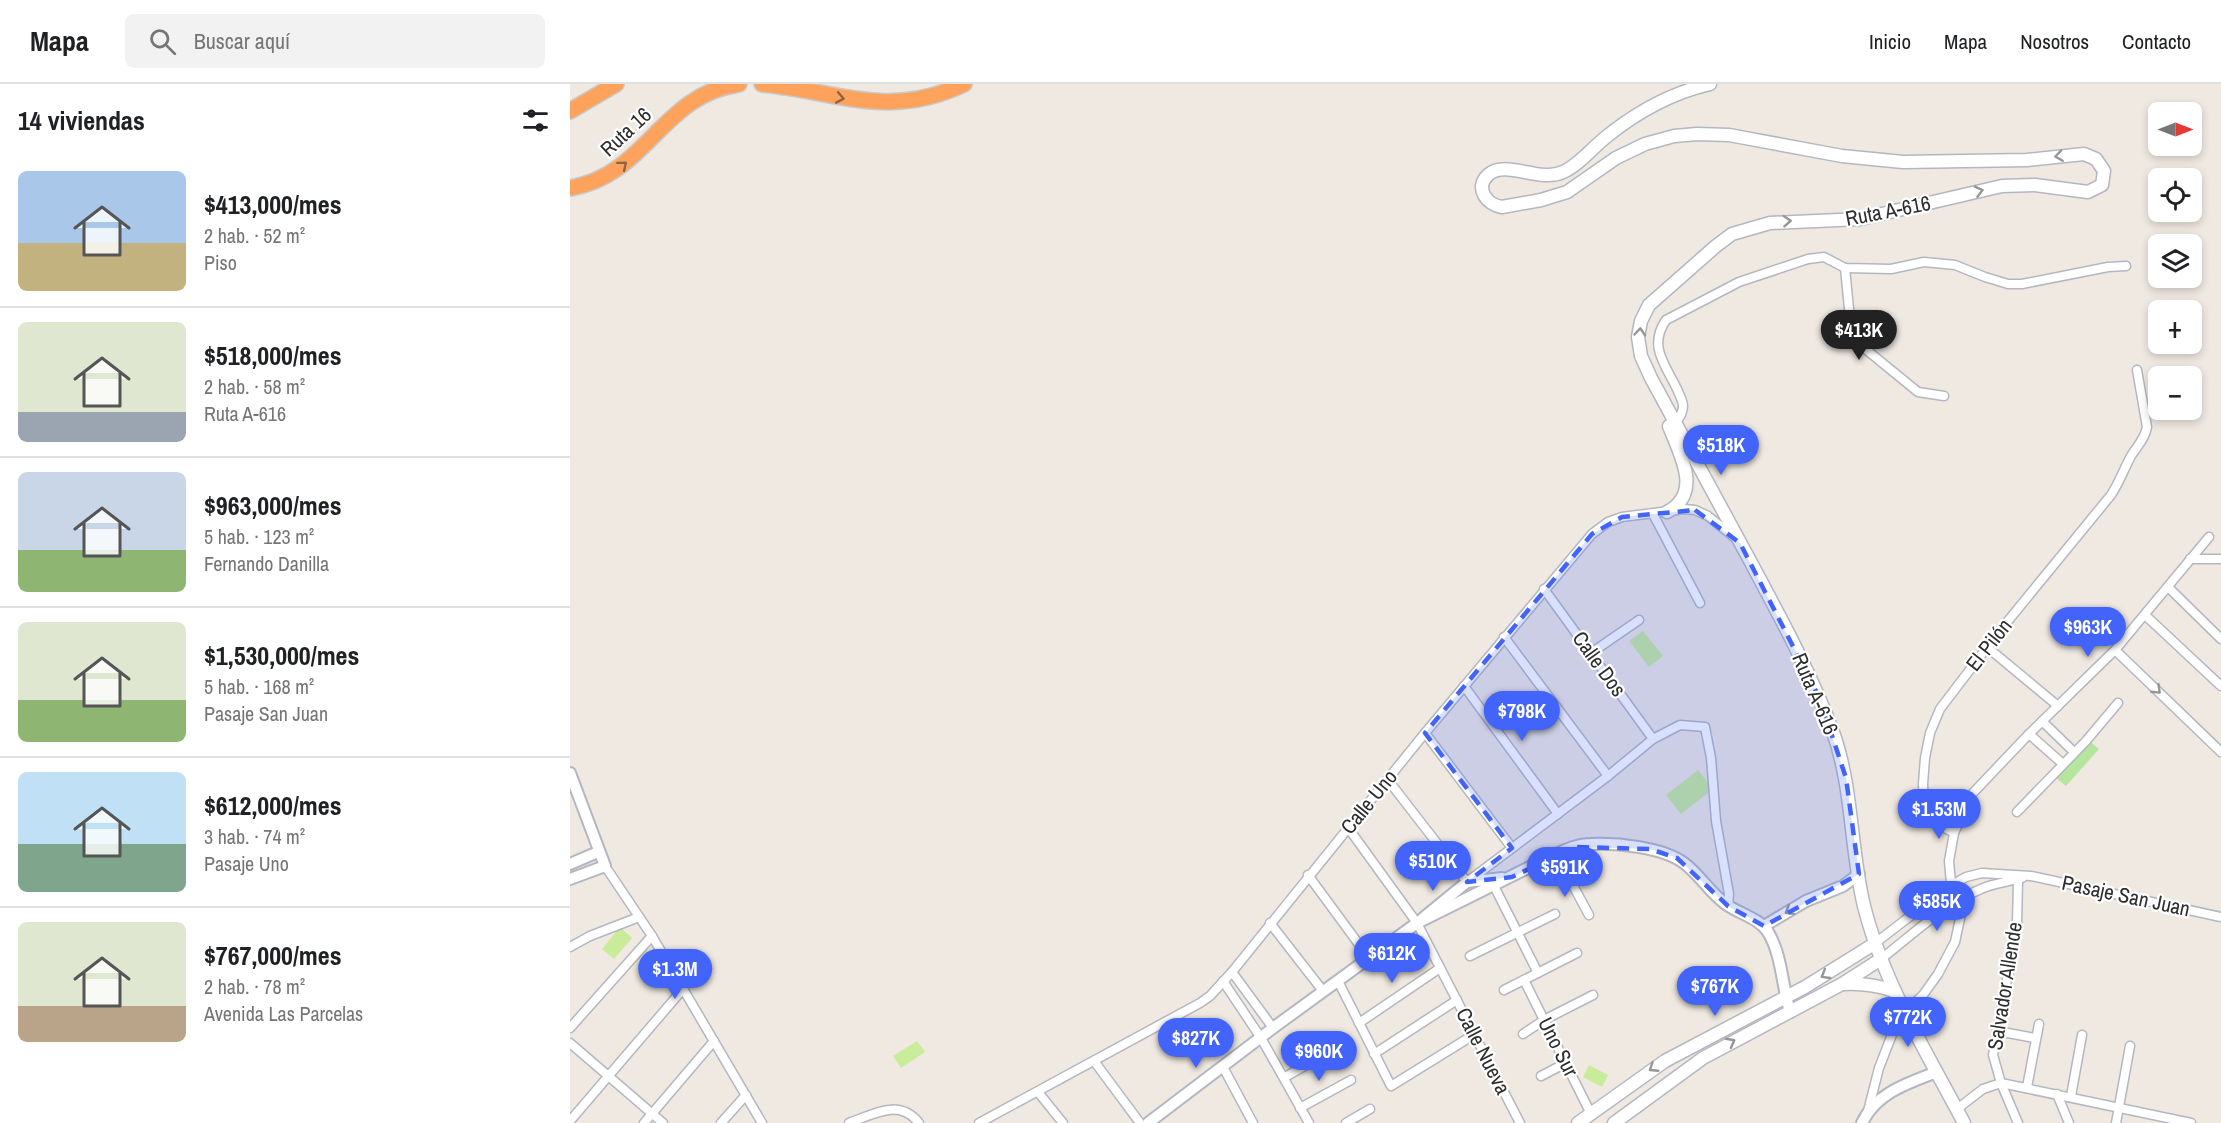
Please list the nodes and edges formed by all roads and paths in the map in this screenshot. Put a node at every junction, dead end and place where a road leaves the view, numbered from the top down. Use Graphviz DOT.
graph roads {
  1 [pos="616,84"];
  2 [pos="739,84"];
  3 [pos="762,84"];
  4 [pos="964,84"];
  5 [pos="1710,84"];
  6 [pos="570,111"];
  7 [pos="570,188"];
  8 [pos="2126,266"];
  9 [pos="1845,268"];
  10 [pos="2138,370"];
  11 [pos="1944,396"];
  12 [pos="1673,427"];
  13 [pos="1667,512"];
  14 [pos="1653,514"];
  15 [pos="2209,537"];
  16 [pos="1740,543"];
  17 [pos="2190,560"];
  18 [pos="2221,560"];
  19 [pos="2168,587"];
  20 [pos="1544,589"];
  21 [pos="1700,603"];
  22 [pos="2145,615"];
  23 [pos="1639,620"];
  24 [pos="1504,638"];
  25 [pos="2221,639"];
  26 [pos="1987,646"];
  27 [pos="2115,650"];
  28 [pos="1591,653"];
  29 [pos="1464,686"];
  30 [pos="2221,686"];
  31 [pos="2118,703"];
  32 [pos="2058,706"];
  33 [pos="2042,721"];
  34 [pos="1425,733"];
  35 [pos="2029,734"];
  36 [pos="1653,739"];
  37 [pos="2074,752"];
  38 [pos="2221,752"];
  39 [pos="2063,764"];
  40 [pos="570,773"];
  41 [pos="1608,776"];
  42 [pos="1388,780"];
  43 [pos="573,796"];
  44 [pos="2017,812"];
  45 [pos="1558,814"];
  46 [pos="1349,829"];
  47 [pos="1954,833"];
  48 [pos="1512,848"];
  49 [pos="598,852"];
  50 [pos="1556,854"];
  51 [pos="570,864"];
  52 [pos="605,866"];
  53 [pos="1859,874"];
  54 [pos="1308,875"];
  55 [pos="2031,876"];
  56 [pos="570,879"];
  57 [pos="2018,879"];
  58 [pos="1467,882"];
  59 [pos="1492,882"];
  60 [pos="1952,885"];
  61 [pos="1958,901"];
  62 [pos="1728,906"];
  63 [pos="1555,914"];
  64 [pos="1589,915"];
  65 [pos="639,917"];
  66 [pos="2221,917"];
  67 [pos="1270,923"];
  68 [pos="1417,923"];
  69 [pos="1764,926"];
  70 [pos="1518,933"];
  71 [pos="652,936"];
  72 [pos="1874,944"];
  73 [pos="570,947"];
  74 [pos="1577,953"];
  75 [pos="1470,956"];
  76 [pos="1370,958"];
  77 [pos="1881,960"];
  78 [pos="1440,968"];
  79 [pos="1232,972"];
  80 [pos="1538,974"];
  81 [pos="1524,980"];
  82 [pos="1223,981"];
  83 [pos="1338,981"];
  84 [pos="1842,984"];
  85 [pos="683,989"];
  86 [pos="1504,990"];
  87 [pos="1894,991"];
  88 [pos="1323,992"];
  89 [pos="1593,995"];
  90 [pos="1786,997"];
  91 [pos="1457,1000"];
  92 [pos="1906,1011"];
  93 [pos="1790,1012"];
  94 [pos="1544,1020"];
  95 [pos="1359,1023"];
  96 [pos="2039,1024"];
  97 [pos="570,1028"];
  98 [pos="1273,1028"];
  99 [pos="1997,1031"];
  100 [pos="1474,1034"];
  101 [pos="1523,1034"];
  102 [pos="2082,1035"];
  103 [pos="1261,1038"];
  104 [pos="2035,1038"];
  105 [pos="714,1041"];
  106 [pos="570,1043"];
  107 [pos="2130,1046"];
  108 [pos="1335,1050"];
  109 [pos="1374,1054"];
  110 [pos="1094,1061"];
  111 [pos="1566,1063"];
  112 [pos="1223,1067"];
  113 [pos="1937,1072"];
  114 [pos="609,1076"];
  115 [pos="1541,1076"];
  116 [pos="1285,1077"];
  117 [pos="1351,1080"];
  118 [pos="2001,1083"];
  119 [pos="2027,1087"];
  120 [pos="1038,1092"];
  121 [pos="2057,1094"];
  122 [pos="746,1095"];
  123 [pos="2071,1096"];
  124 [pos="2120,1107"];
  125 [pos="1300,1108"];
  126 [pos="1370,1109"];
  127 [pos="1957,1109"];
  128 [pos="1868,1111"];
  129 [pos="652,1113"];
  130 [pos="1591,1114"];
  131 [pos="2162,1120"];
  132 [pos="570,1121"];
  133 [pos="990,1121"];
  134 [pos="644,1123"];
  135 [pos="663,1123"];
  136 [pos="721,1123"];
  137 [pos="762,1123"];
  138 [pos="849,1123"];
  139 [pos="919,1123"];
  140 [pos="979,1123"];
  141 [pos="1063,1123"];
  142 [pos="1140,1123"];
  143 [pos="1148,1123"];
  144 [pos="1253,1123"];
  145 [pos="1309,1123"];
  146 [pos="1346,1123"];
  147 [pos="1520,1123"];
  148 [pos="1578,1123"];
  149 [pos="1614,1123"];
  150 [pos="1862,1123"];
  151 [pos="1964,1123"];
  152 [pos="2018,1123"];
  153 [pos="2069,1123"];
  154 [pos="2116,1123"];
  155 [pos="2191,1123"];
  1 -- 6 [label="highway, Ruta 16"];
  7 -- 2 [label="highway, Ruta 16, one-way"];
  3 -- 4 [label="highway, one-way"];
  12 -- 5 [label="main road, Ruta A-616, one-way"];
  8 -- 9 [label="street"];
  9 -- 11 [label="street"];
  9 -- 12 [label="street"];
  10 -- 26 [label="street, El Pilón"];
  12 -- 13 [label="main road"];
  12 -- 16 [label="main road, Ruta A-616"];
  13 -- 14 [label="street, Calle Uno"];
  13 -- 16 [label="street, Calle Uno"];
  14 -- 20 [label="street, Calle Uno"];
  14 -- 21 [label="street"];
  15 -- 17 [label="street"];
  16 -- 53 [label="main road, Ruta A-616"];
  17 -- 18 [label="street"];
  17 -- 19 [label="street"];
  19 -- 22 [label="street"];
  19 -- 25 [label="street"];
  20 -- 24 [label="street, Calle Uno"];
  20 -- 28 [label="street, Calle Dos"];
  22 -- 27 [label="street"];
  22 -- 30 [label="street"];
  23 -- 28 [label="street"];
  24 -- 29 [label="street, Calle Uno"];
  24 -- 41 [label="street"];
  26 -- 32 [label="street"];
  26 -- 47 [label="street, El Pilón"];
  27 -- 32 [label="street"];
  27 -- 38 [label="street, one-way"];
  28 -- 36 [label="street, Calle Dos"];
  29 -- 34 [label="street, Calle Uno"];
  29 -- 45 [label="street"];
  31 -- 37 [label="street"];
  32 -- 33 [label="street"];
  33 -- 35 [label="street"];
  33 -- 37 [label="street"];
  34 -- 42 [label="street, Calle Uno"];
  34 -- 48 [label="street"];
  35 -- 39 [label="street"];
  35 -- 47 [label="street"];
  36 -- 41 [label="street"];
  36 -- 62 [label="street"];
  37 -- 39 [label="street"];
  39 -- 44 [label="street"];
  40 -- 43 [label="street"];
  41 -- 45 [label="street"];
  42 -- 46 [label="street, Calle Uno"];
  42 -- 58 [label="street"];
  43 -- 49 [label="street"];
  45 -- 48 [label="street"];
  46 -- 54 [label="street, Calle Uno"];
  46 -- 68 [label="street, Calle Nueva"];
  47 -- 60 [label="street"];
  48 -- 58 [label="street"];
  49 -- 51 [label="street"];
  49 -- 52 [label="street"];
  50 -- 59 [label="street"];
  50 -- 62 [label="street"];
  50 -- 64 [label="street"];
  52 -- 56 [label="street"];
  52 -- 65 [label="street"];
  53 -- 69 [label="street, one-way"];
  53 -- 72 [label="main road, Ruta A-616"];
  54 -- 67 [label="street, Calle Uno"];
  54 -- 76 [label="street"];
  55 -- 57 [label="street, Pasaje San Juan"];
  55 -- 60 [label="street, Pasaje San Juan"];
  55 -- 66 [label="street, Pasaje San Juan"];
  57 -- 61 [label="street, Pasaje San Juan"];
  57 -- 99 [label="street, Salvador Allende"];
  58 -- 59 [label="street"];
  58 -- 68 [label="street"];
  59 -- 68 [label="street"];
  59 -- 70 [label="street"];
  60 -- 61 [label="street"];
  60 -- 72 [label="street"];
  61 -- 77 [label="street, Pasaje San Juan"];
  61 -- 92 [label="street"];
  62 -- 69 [label="street"];
  63 -- 70 [label="street"];
  65 -- 71 [label="street"];
  65 -- 73 [label="street"];
  67 -- 79 [label="street, Calle Uno"];
  67 -- 88 [label="street"];
  68 -- 76 [label="street"];
  68 -- 78 [label="street, Calle Nueva"];
  69 -- 90 [label="street"];
  70 -- 75 [label="street"];
  70 -- 80 [label="street"];
  71 -- 85 [label="street"];
  71 -- 97 [label="street"];
  72 -- 77 [label="main road, Ruta A-616"];
  72 -- 90 [label="main road, one-way"];
  74 -- 80 [label="street"];
  76 -- 83 [label="street"];
  77 -- 84 [label="main road"];
  77 -- 87 [label="main road, Ruta A-616"];
  78 -- 91 [label="street, Calle Nueva"];
  78 -- 95 [label="street"];
  79 -- 82 [label="street, Calle Uno"];
  79 -- 98 [label="street"];
  80 -- 81 [label="street"];
  81 -- 86 [label="street"];
  81 -- 94 [label="street, Uno Sur"];
  82 -- 103 [label="street"];
  82 -- 110 [label="street, Calle Uno"];
  83 -- 88 [label="street"];
  83 -- 95 [label="street"];
  84 -- 87 [label="main road"];
  84 -- 93 [label="main road"];
  85 -- 105 [label="street"];
  85 -- 114 [label="street"];
  87 -- 92 [label="main road, Ruta A-616"];
  88 -- 98 [label="street"];
  89 -- 94 [label="street"];
  90 -- 93 [label="street"];
  90 -- 130 [label="main road, one-way"];
  91 -- 100 [label="street, Calle Nueva"];
  91 -- 109 [label="street"];
  92 -- 113 [label="main road, Ruta A-616"];
  92 -- 128 [label="street"];
  149 -- 93 [label="main road, one-way"];
  94 -- 101 [label="street"];
  94 -- 111 [label="street, Uno Sur"];
  95 -- 109 [label="street"];
  96 -- 104 [label="street"];
  98 -- 103 [label="street"];
  99 -- 104 [label="street"];
  99 -- 118 [label="street, Salvador Allende"];
  100 -- 109 [label="street"];
  100 -- 147 [label="street, Calle Nueva"];
  102 -- 123 [label="street"];
  103 -- 112 [label="street"];
  103 -- 116 [label="street"];
  104 -- 119 [label="street"];
  105 -- 122 [label="street"];
  105 -- 129 [label="street"];
  106 -- 114 [label="street"];
  107 -- 124 [label="street"];
  108 -- 116 [label="street"];
  110 -- 120 [label="street, Calle Uno"];
  110 -- 142 [label="street"];
  111 -- 115 [label="street"];
  111 -- 130 [label="street, Uno Sur"];
  112 -- 143 [label="street"];
  112 -- 144 [label="street"];
  113 -- 127 [label="main road, Ruta A-616"];
  113 -- 128 [label="street"];
  114 -- 129 [label="street"];
  114 -- 132 [label="street"];
  116 -- 125 [label="street"];
  117 -- 125 [label="street"];
  118 -- 119 [label="street"];
  118 -- 127 [label="street"];
  118 -- 152 [label="street, Salvador Allende"];
  119 -- 121 [label="street"];
  120 -- 133 [label="street, Calle Uno"];
  120 -- 141 [label="street"];
  121 -- 123 [label="street"];
  121 -- 153 [label="street"];
  122 -- 136 [label="street"];
  122 -- 137 [label="street"];
  123 -- 124 [label="street"];
  124 -- 131 [label="street"];
  124 -- 154 [label="street"];
  125 -- 145 [label="street"];
  126 -- 146 [label="street"];
  127 -- 151 [label="main road, Ruta A-616"];
  128 -- 150 [label="street"];
  129 -- 134 [label="street"];
  129 -- 135 [label="street"];
  130 -- 148 [label="main road"];
  131 -- 155 [label="street"];
  133 -- 140 [label="street, Calle Uno"];
  138 -- 139 [label="street"];
}
